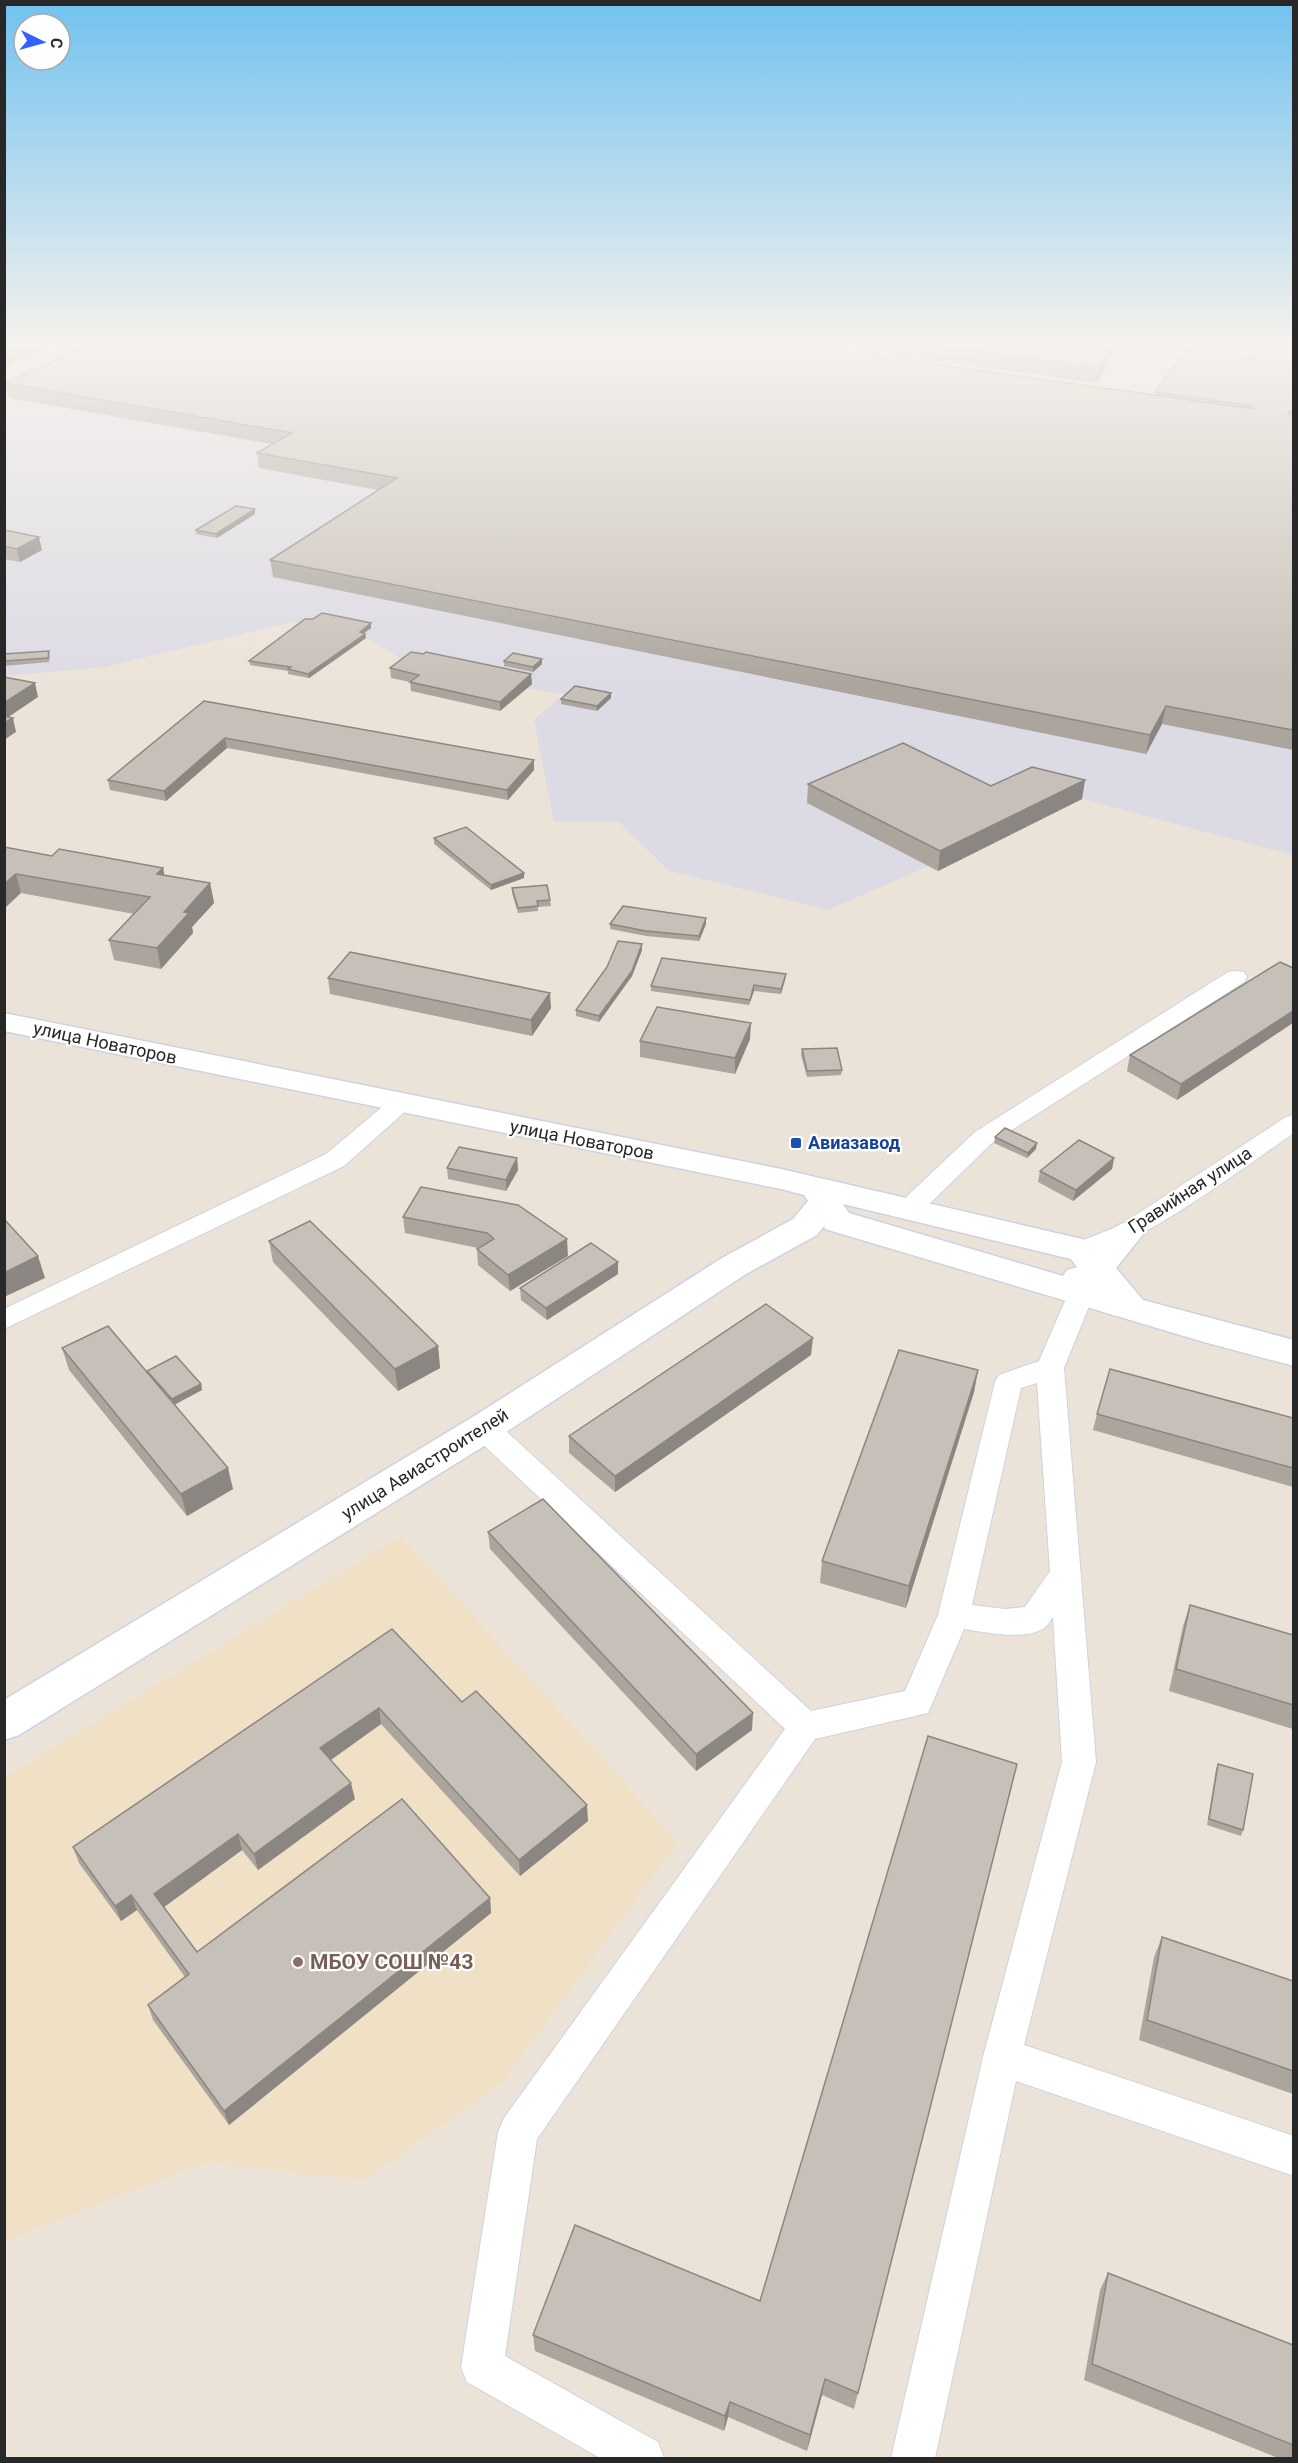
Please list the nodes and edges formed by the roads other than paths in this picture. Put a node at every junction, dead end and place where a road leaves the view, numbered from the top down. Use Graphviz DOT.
graph roads {
  1 [pos="1236,977"];
  2 [pos="4,1022"];
  3 [pos="400,1103"];
  4 [pos="1293,1122"];
  5 [pos="823,1192"];
  6 [pos="910,1208"];
  7 [pos="1128,1232"];
  8 [pos="1082,1250"];
  9 [pos="1041,1282"];
  10 [pos="1081,1294"];
  11 [pos="1131,1308"];
  12 [pos="4,1320"];
  13 [pos="1293,1353"];
  14 [pos="1050,1368"];
  15 [pos="483,1428"];
  16 [pos="1065,1573"];
  17 [pos="954,1615"];
  18 [pos="4,1722"];
  19 [pos="805,1727"];
  20 [pos="1002,2057"];
  21 [pos="1293,2156"];
  22 [pos="642,2458"];
  23 [pos="913,2458"];
  1 -- 6 [label="street"];
  2 -- 3 [label="main road, улица Новаторов"];
  3 -- 5 [label="main road, улица Новаторов"];
  3 -- 12 [label="street"];
  4 -- 7 [label="street, Гравийная улица"];
  5 -- 6 [label="main road, улица Новаторов"];
  5 -- 9 [label="main road"];
  5 -- 15 [label="main road, улица Авиастроителей"];
  6 -- 8 [label="main road, улица Новаторов"];
  7 -- 8 [label="street, Гравийная улица"];
  7 -- 9 [label="main road"];
  8 -- 11 [label="main road"];
  9 -- 10 [label="main road"];
  10 -- 11 [label="main road"];
  10 -- 14 [label="street"];
  11 -- 13 [label="main road"];
  14 -- 16 [label="street"];
  14 -- 17 [label="street"];
  15 -- 18 [label="main road, улица Авиастроителей"];
  15 -- 19 [label="street"];
  16 -- 17 [label="street"];
  16 -- 20 [label="street"];
  17 -- 19 [label="street"];
  19 -- 22 [label="street"];
  20 -- 21 [label="street"];
  20 -- 23 [label="street"];
}
